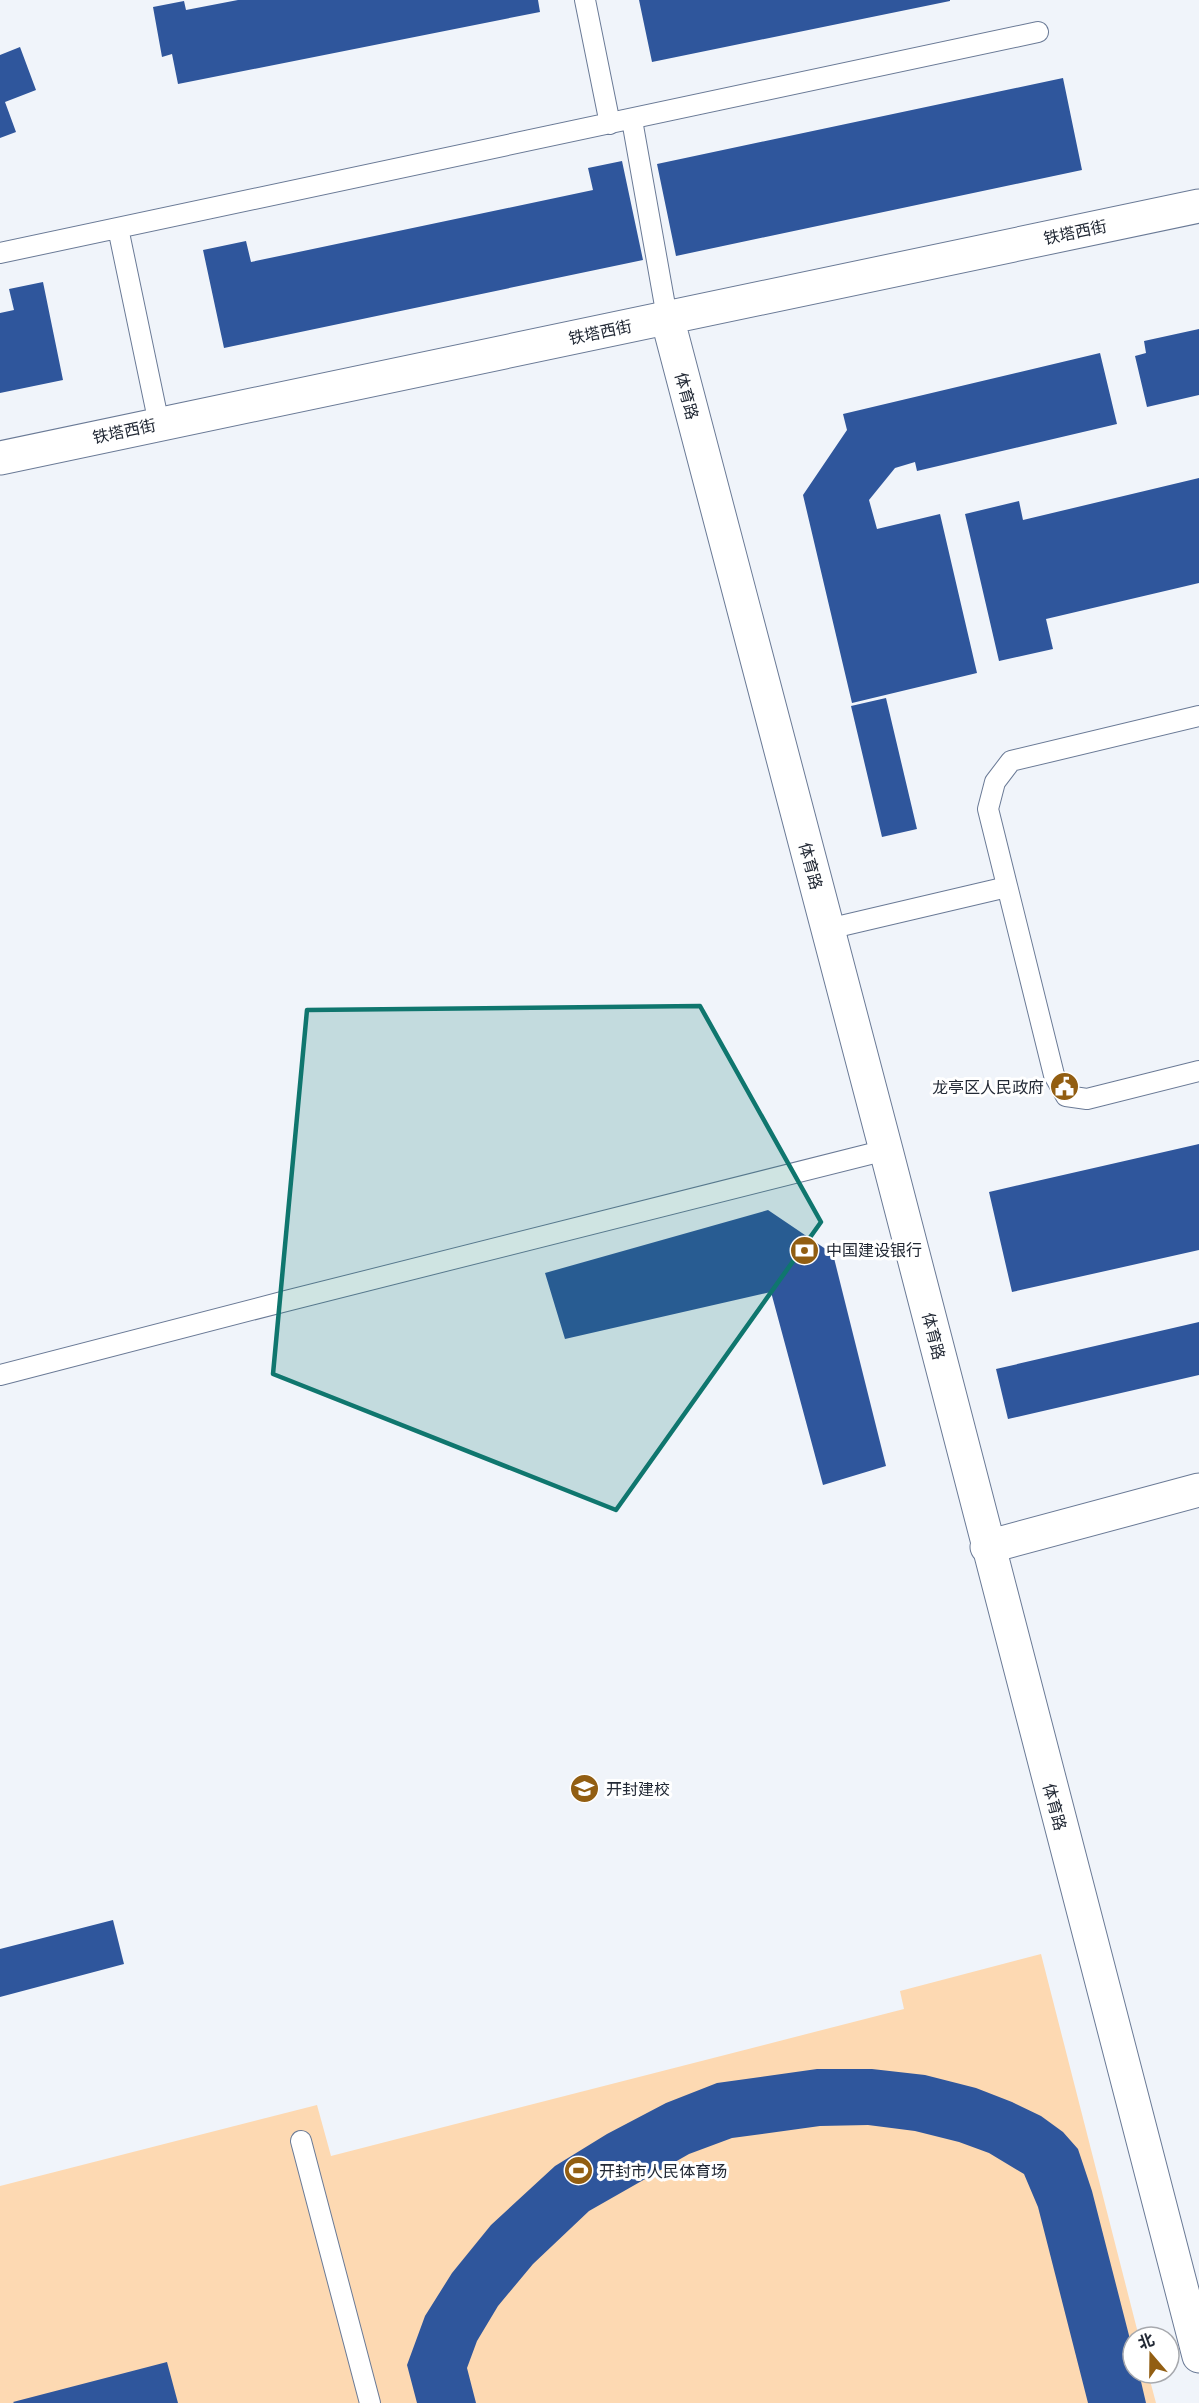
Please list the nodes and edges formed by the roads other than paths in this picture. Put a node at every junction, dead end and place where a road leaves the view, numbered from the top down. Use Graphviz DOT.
graph roads {
  1 [pos="585,0"];
  2 [pos="1038,32"];
  3 [pos="632,120"];
  4 [pos="610,124"];
  5 [pos="1199,206"];
  6 [pos="118,228"];
  7 [pos="0,253"];
  8 [pos="667,317"];
  9 [pos="159,424"];
  10 [pos="0,458"];
  11 [pos="1199,716"];
  12 [pos="1007,887"];
  13 [pos="828,929"];
  14 [pos="1199,1071"];
  15 [pos="886,1150"];
  16 [pos="0,1376"];
  17 [pos="1199,1490"];
  18 [pos="987,1547"];
  19 [pos="301,2141"];
  20 [pos="1199,2356"];
  21 [pos="370,2403"];
  1 -- 4 [label="lane"];
  2 -- 3 [label="lane"];
  3 -- 4 [label="lane"];
  3 -- 8 [label="lane"];
  4 -- 6 [label="lane"];
  5 -- 8 [label="street, 铁塔西街"];
  6 -- 7 [label="lane"];
  6 -- 9 [label="lane"];
  8 -- 9 [label="street, 铁塔西街"];
  8 -- 13 [label="street, 体育路"];
  9 -- 10 [label="street, 铁塔西街"];
  11 -- 12 [label="lane"];
  12 -- 13 [label="lane"];
  12 -- 14 [label="lane"];
  13 -- 15 [label="street, 体育路"];
  15 -- 16 [label="lane"];
  15 -- 18 [label="street, 体育路"];
  17 -- 18 [label="street"];
  18 -- 20 [label="street, 体育路"];
  19 -- 21 [label="lane"];
}
